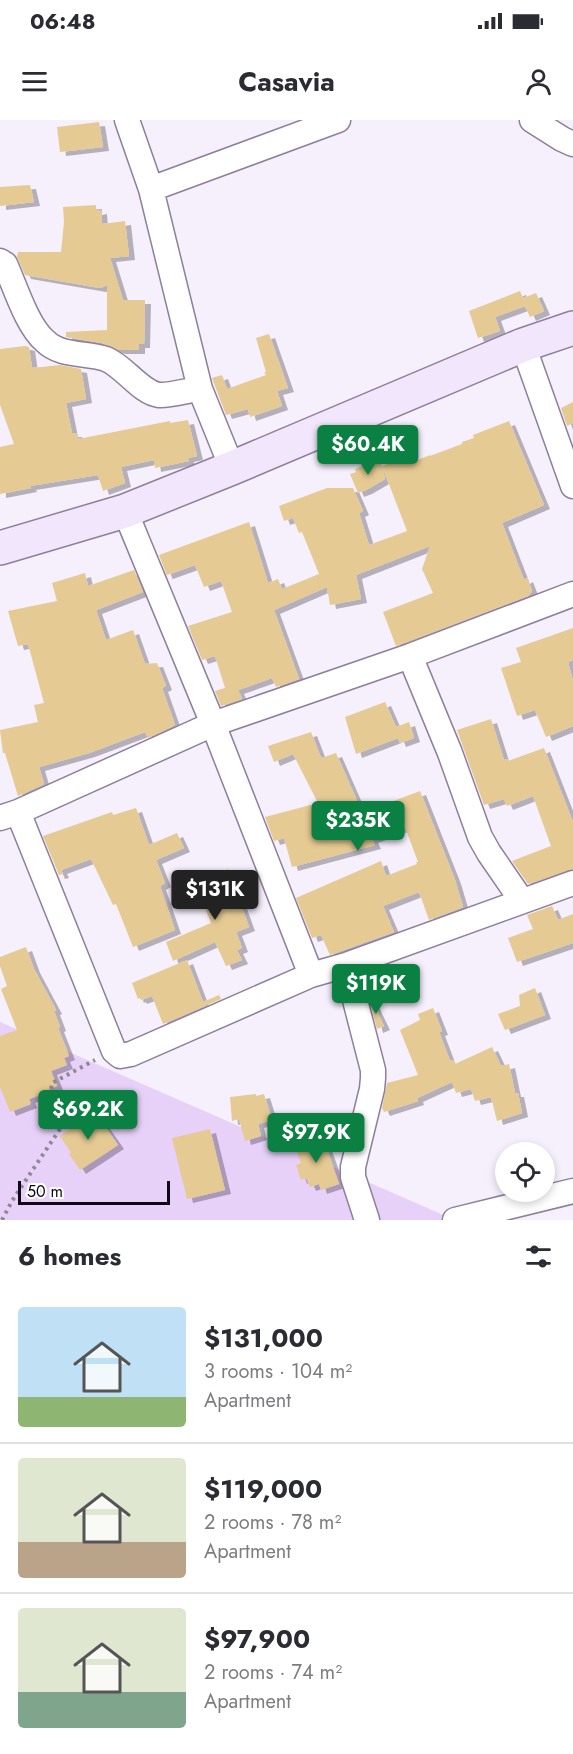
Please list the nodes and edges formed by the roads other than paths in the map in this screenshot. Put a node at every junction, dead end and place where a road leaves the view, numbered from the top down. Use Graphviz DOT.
graph roads {
  1 [pos="128,120"];
  2 [pos="338,120"];
  3 [pos="532,120"];
  4 [pos="565,134"];
  5 [pos="151,189"];
  6 [pos="0,261"];
  7 [pos="573,328"];
  8 [pos="523,345"];
  9 [pos="200,389"];
  10 [pos="232,468"];
  11 [pos="573,486"];
  12 [pos="125,511"];
  13 [pos="0,548"];
  14 [pos="573,594"];
  15 [pos="411,656"];
  16 [pos="213,724"];
  17 [pos="9,815"];
  18 [pos="573,883"];
  19 [pos="522,901"];
  20 [pos="346,964"];
  21 [pos="311,975"];
  22 [pos="573,1191"];
  23 [pos="367,1220"];
  24 [pos="455,1220"];
  1 -- 5 [label="street"];
  2 -- 5 [label="street"];
  3 -- 4 [label="street"];
  5 -- 9 [label="street"];
  6 -- 9 [label="street"];
  7 -- 8 [label="main road"];
  8 -- 10 [label="main road"];
  8 -- 11 [label="street"];
  9 -- 10 [label="street"];
  10 -- 12 [label="main road"];
  12 -- 13 [label="main road"];
  12 -- 16 [label="street"];
  14 -- 15 [label="street"];
  15 -- 16 [label="street"];
  15 -- 19 [label="street"];
  16 -- 17 [label="street"];
  16 -- 21 [label="street"];
  17 -- 21 [label="street"];
  18 -- 19 [label="street"];
  19 -- 20 [label="street"];
  20 -- 21 [label="street"];
  20 -- 23 [label="street"];
  22 -- 24 [label="street"];
}
